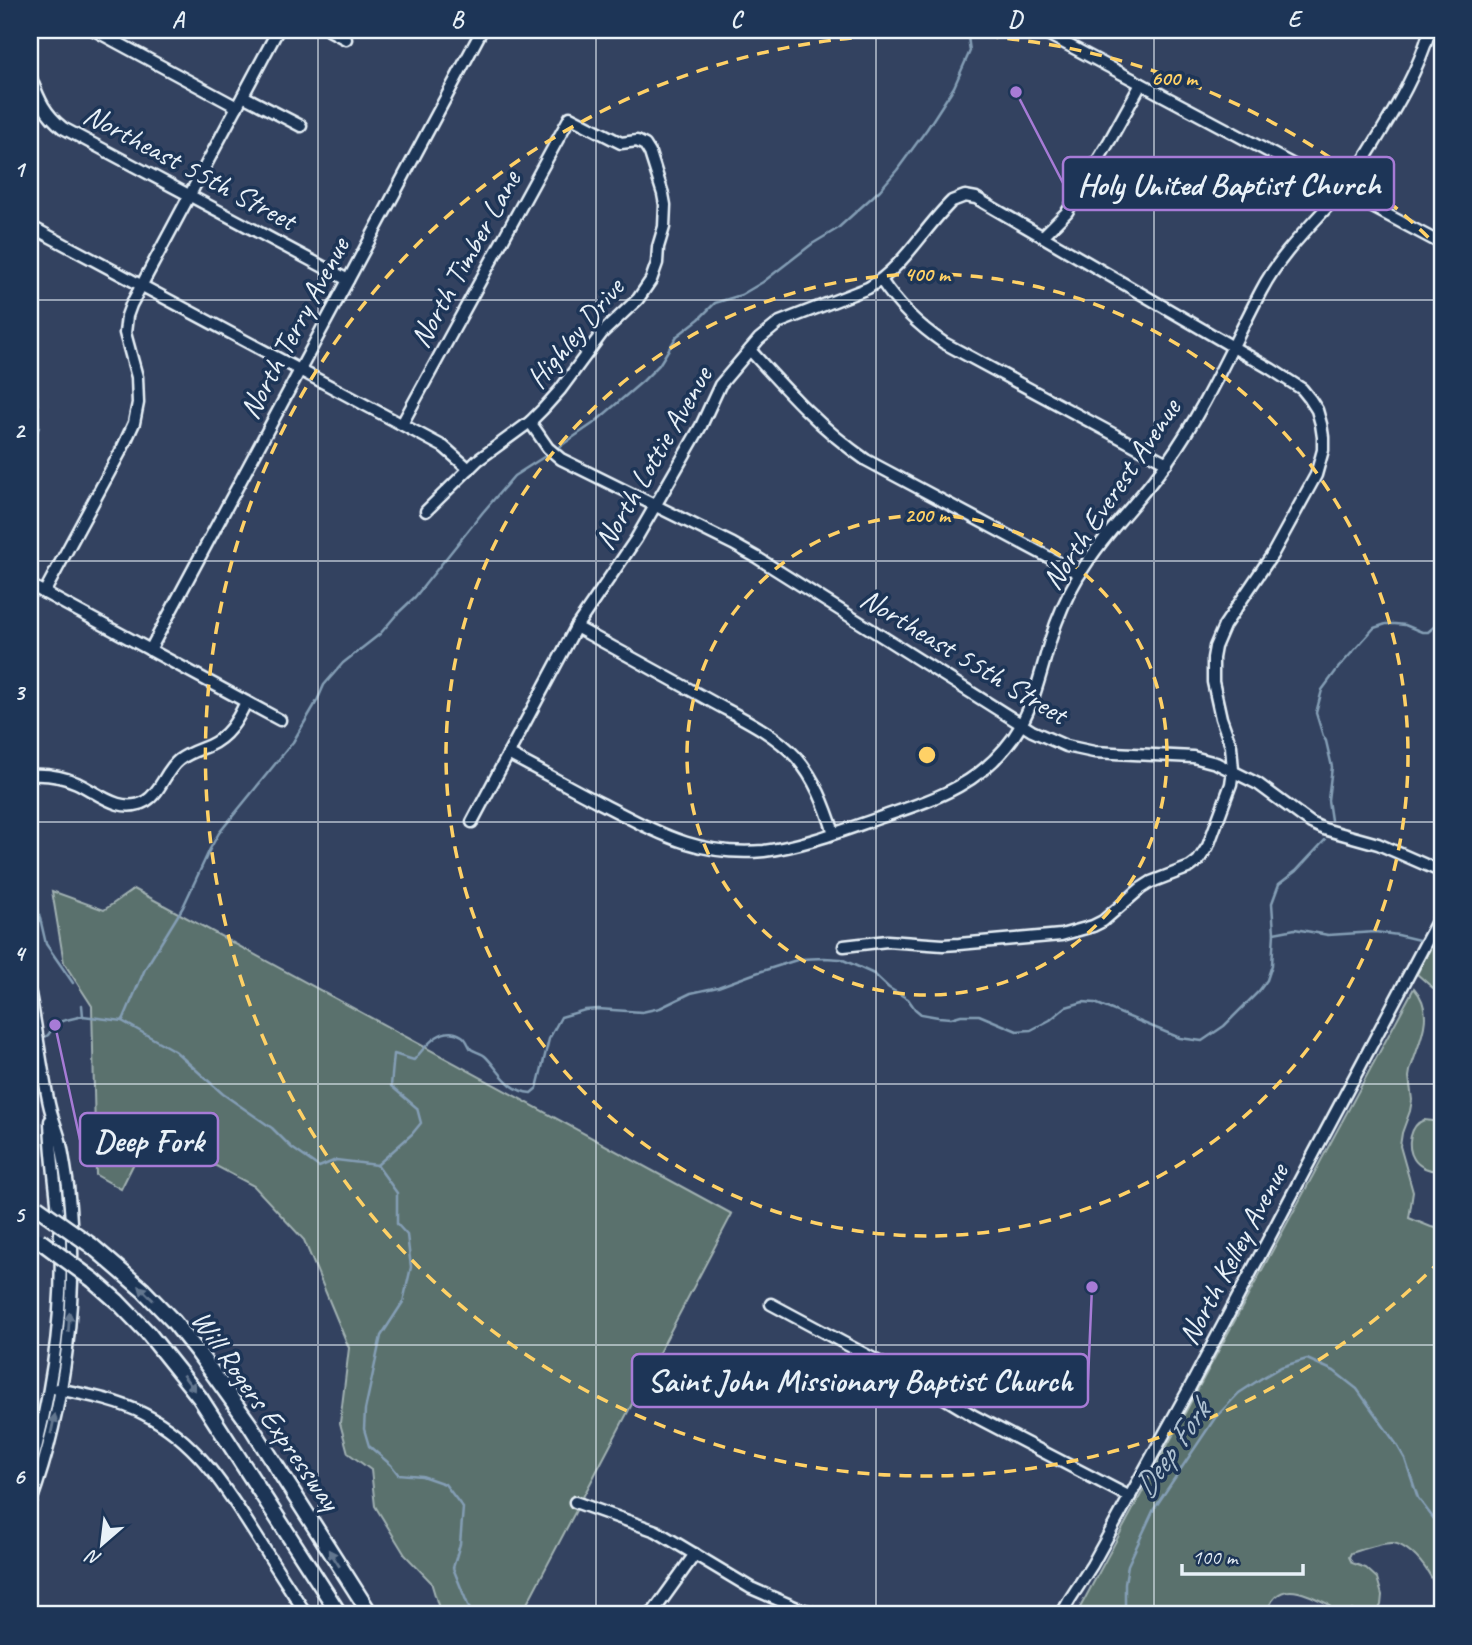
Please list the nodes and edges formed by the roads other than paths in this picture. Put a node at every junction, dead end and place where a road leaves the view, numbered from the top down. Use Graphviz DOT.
graph roads {
  1 [pos="94,30"];
  2 [pos="278,30"];
  3 [pos="330,30"];
  4 [pos="482,30"];
  5 [pos="1041,30"];
  6 [pos="1430,30"];
  7 [pos="346,38"];
  8 [pos="30,76"];
  9 [pos="1141,84"];
  10 [pos="243,96"];
  11 [pos="237,107"];
  12 [pos="301,126"];
  13 [pos="641,143"];
  14 [pos="1342,190"];
  15 [pos="189,195"];
  16 [pos="30,226"];
  17 [pos="1043,236"];
  18 [pos="1442,244"];
  19 [pos="348,280"];
  20 [pos="881,280"];
  21 [pos="140,285"];
  22 [pos="1232,347"];
  23 [pos="750,350"];
  24 [pos="299,370"];
  25 [pos="530,422"];
  26 [pos="402,424"];
  27 [pos="1167,463"];
  28 [pos="469,469"];
  29 [pos="655,506"];
  30 [pos="426,511"];
  31 [pos="1080,574"];
  32 [pos="30,585"];
  33 [pos="44,593"];
  34 [pos="576,627"];
  35 [pos="150,650"];
  36 [pos="246,702"];
  37 [pos="279,720"];
  38 [pos="1021,725"];
  39 [pos="508,754"];
  40 [pos="1233,771"];
  41 [pos="30,775"];
  42 [pos="472,822"];
  43 [pos="834,833"];
  44 [pos="1442,872"];
  45 [pos="1442,912"];
  46 [pos="844,946"];
  47 [pos="30,994"];
  48 [pos="34,1205"];
  49 [pos="34,1237"];
  50 [pos="771,1304"];
  51 [pos="55,1389"];
  52 [pos="30,1471"];
  53 [pos="1130,1497"];
  54 [pos="575,1502"];
  55 [pos="30,1505"];
  56 [pos="695,1554"];
  57 [pos="307,1615"];
  58 [pos="340,1615"];
  59 [pos="371,1615"];
  60 [pos="649,1615"];
  61 [pos="823,1615"];
  62 [pos="1061,1615"];
  1 -- 11 [label="street"];
  2 -- 10 [label="street"];
  3 -- 7 [label="street"];
  4 -- 19 [label="street, North Terry Avenue"];
  5 -- 9 [label="street"];
  6 -- 14 [label="street, North Everest Avenue"];
  8 -- 15 [label="street, Northeast 55th Street"];
  9 -- 14 [label="street"];
  9 -- 17 [label="street"];
  10 -- 11 [label="street"];
  10 -- 12 [label="street"];
  11 -- 15 [label="street"];
  13 -- 25 [label="street, Highley Drive"];
  13 -- 26 [label="street, North Timber Lane"];
  14 -- 18 [label="street"];
  14 -- 22 [label="street, North Everest Avenue"];
  15 -- 19 [label="street, Northeast 55th Street"];
  15 -- 21 [label="street"];
  16 -- 21 [label="street"];
  17 -- 20 [label="street, North Lottie Avenue"];
  17 -- 22 [label="street"];
  19 -- 24 [label="street, North Terry Avenue"];
  20 -- 23 [label="street, North Lottie Avenue"];
  20 -- 27 [label="street"];
  21 -- 24 [label="street"];
  21 -- 33 [label="street"];
  22 -- 27 [label="street, North Everest Avenue"];
  22 -- 40 [label="street"];
  23 -- 29 [label="street, North Lottie Avenue"];
  23 -- 31 [label="street"];
  24 -- 26 [label="street"];
  24 -- 35 [label="street, North Terry Avenue"];
  25 -- 28 [label="street, Highley Drive"];
  25 -- 29 [label="street, Northeast 55th Street"];
  26 -- 28 [label="street"];
  27 -- 31 [label="street, North Everest Avenue"];
  28 -- 30 [label="street, Highley Drive"];
  29 -- 34 [label="street, North Lottie Avenue"];
  29 -- 38 [label="street, Northeast 55th Street"];
  31 -- 38 [label="street, North Everest Avenue"];
  32 -- 33 [label="street"];
  33 -- 35 [label="street"];
  34 -- 39 [label="street, North Lottie Avenue"];
  34 -- 43 [label="street"];
  35 -- 36 [label="street"];
  36 -- 37 [label="street"];
  36 -- 41 [label="street"];
  38 -- 40 [label="street, Northeast 55th Street"];
  38 -- 43 [label="street, North Everest Avenue"];
  39 -- 42 [label="street, North Lottie Avenue"];
  39 -- 43 [label="street, North Everest Avenue"];
  40 -- 44 [label="street, Northeast 55th Street"];
  40 -- 46 [label="street"];
  45 -- 53 [label="street, North Kelley Avenue"];
  47 -- 51 [label="street"];
  59 -- 48 [label="highway, Will Rogers Expressway, one-way, bridge"];
  49 -- 58 [label="highway, Will Rogers Expressway, one-way, bridge"];
  50 -- 53 [label="street"];
  51 -- 52 [label="street"];
  55 -- 51 [label="street, one-way"];
  51 -- 57 [label="street"];
  53 -- 62 [label="street, North Kelley Avenue"];
  54 -- 56 [label="street"];
  56 -- 60 [label="street"];
  56 -- 61 [label="street"];
}
